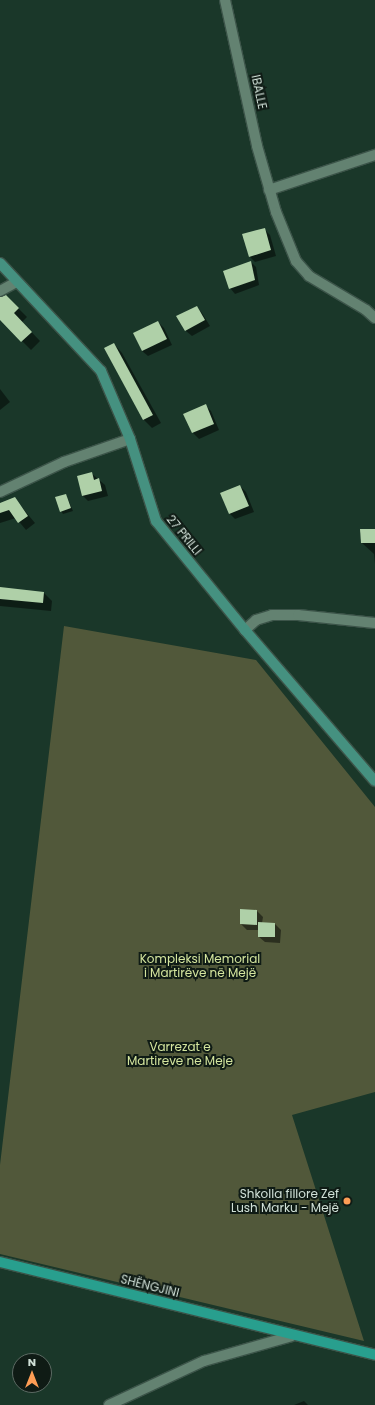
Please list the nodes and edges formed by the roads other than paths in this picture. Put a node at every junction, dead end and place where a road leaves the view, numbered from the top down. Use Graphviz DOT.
graph roads {
  1 [pos="225,0"];
  2 [pos="375,155"];
  3 [pos="269,190"];
  4 [pos="0,263"];
  5 [pos="16,282"];
  6 [pos="0,291"];
  7 [pos="375,318"];
  8 [pos="130,439"];
  9 [pos="0,492"];
  10 [pos="375,624"];
  11 [pos="245,630"];
  12 [pos="375,782"];
  13 [pos="0,1262"];
  14 [pos="292,1336"];
  15 [pos="375,1355"];
  16 [pos="109,1405"];
  1 -- 3 [label="street, IBALLE"];
  2 -- 3 [label="street"];
  3 -- 7 [label="street, IBALLE"];
  4 -- 5 [label="street, 27 PRILLI"];
  5 -- 6 [label="street"];
  5 -- 8 [label="street, 27 PRILLI"];
  8 -- 9 [label="street"];
  8 -- 11 [label="street, 27 PRILLI"];
  10 -- 11 [label="street"];
  11 -- 12 [label="street, 27 PRILLI"];
  13 -- 14 [label="main road, SHËNGJINI"];
  14 -- 15 [label="main road, SHËNGJINI"];
  14 -- 16 [label="street"];
}
